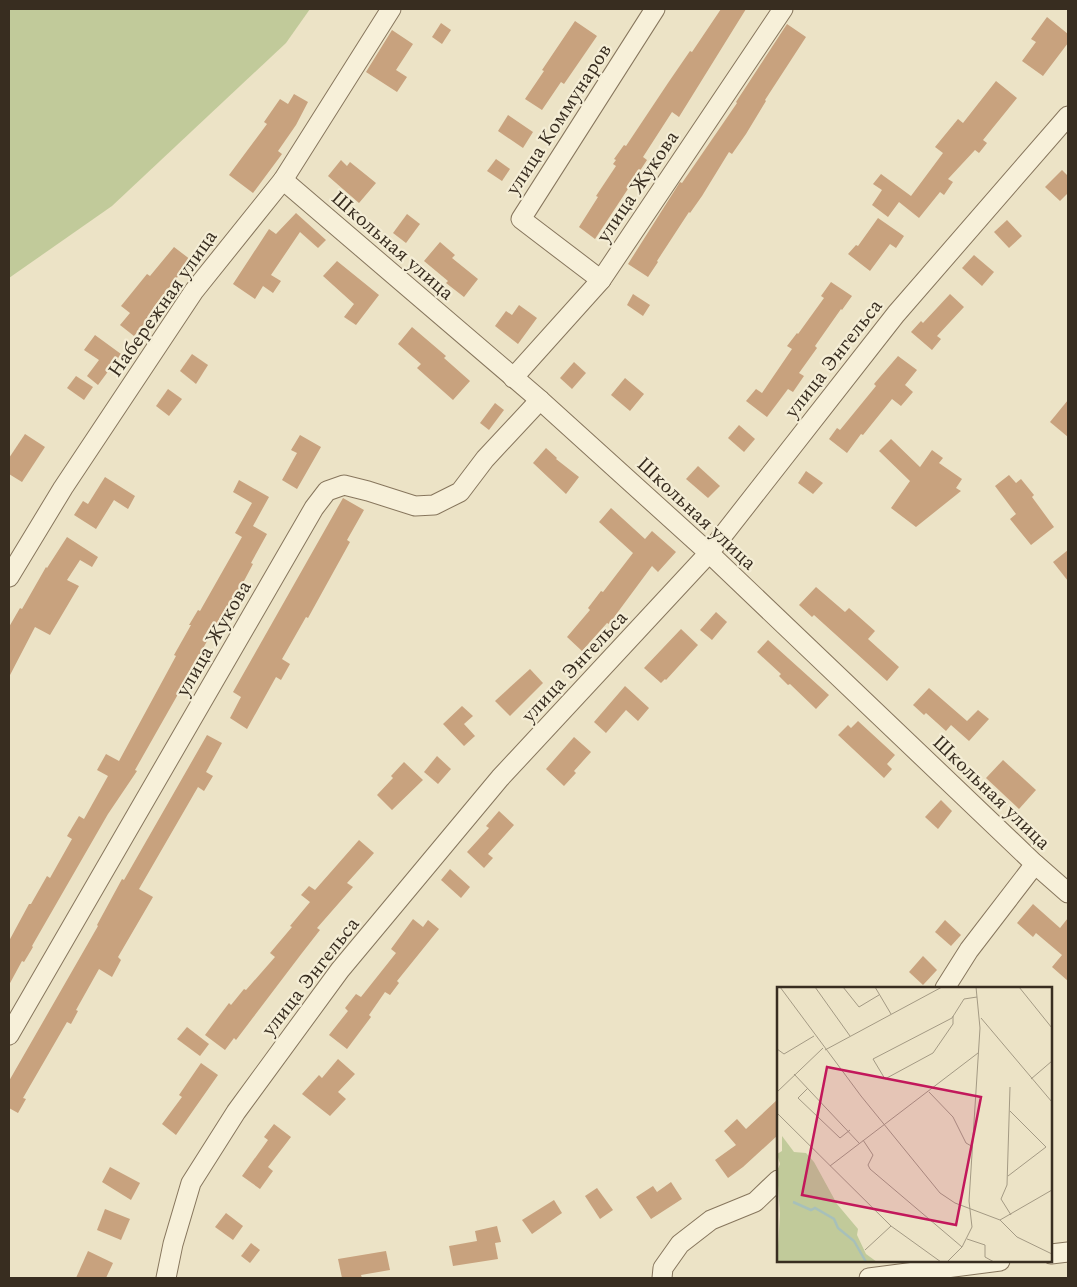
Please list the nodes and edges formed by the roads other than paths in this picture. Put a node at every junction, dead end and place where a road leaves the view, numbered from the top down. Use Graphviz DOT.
graph roads {
  1 [pos="391,9"];
  2 [pos="655,9"];
  3 [pos="783,9"];
  4 [pos="1068,116"];
  5 [pos="283,180"];
  6 [pos="601,280"];
  7 [pos="513,378"];
  8 [pos="540,400"];
  9 [pos="709,553"];
  10 [pos="9,577"];
  11 [pos="1035,864"];
  12 [pos="1068,893"];
  13 [pos="945,987"];
  14 [pos="9,1035"];
  15 [pos="777,1181"];
  16 [pos="1068,1252"];
  17 [pos="1052,1254"];
  18 [pos="992,1262"];
  19 [pos="166,1278"];
  20 [pos="662,1278"];
  21 [pos="869,1278"];
  1 -- 5 [label="street, Набережная улица"];
  2 -- 6 [label="street, улица Коммунаров"];
  3 -- 6 [label="street, улица Жукова"];
  4 -- 9 [label="street, улица Энгельса"];
  5 -- 7 [label="street, Школьная улица"];
  5 -- 10 [label="street, Набережная улица"];
  6 -- 7 [label="street, улица Жукова"];
  7 -- 8 [label="street, Школьная улица"];
  8 -- 9 [label="street, Школьная улица"];
  8 -- 14 [label="street, улица Жукова"];
  9 -- 11 [label="street, Школьная улица"];
  9 -- 19 [label="street, улица Энгельса"];
  11 -- 12 [label="street, Школьная улица"];
  11 -- 13 [label="street"];
  15 -- 20 [label="street"];
  16 -- 17 [label="street"];
  18 -- 21 [label="street"];
}
